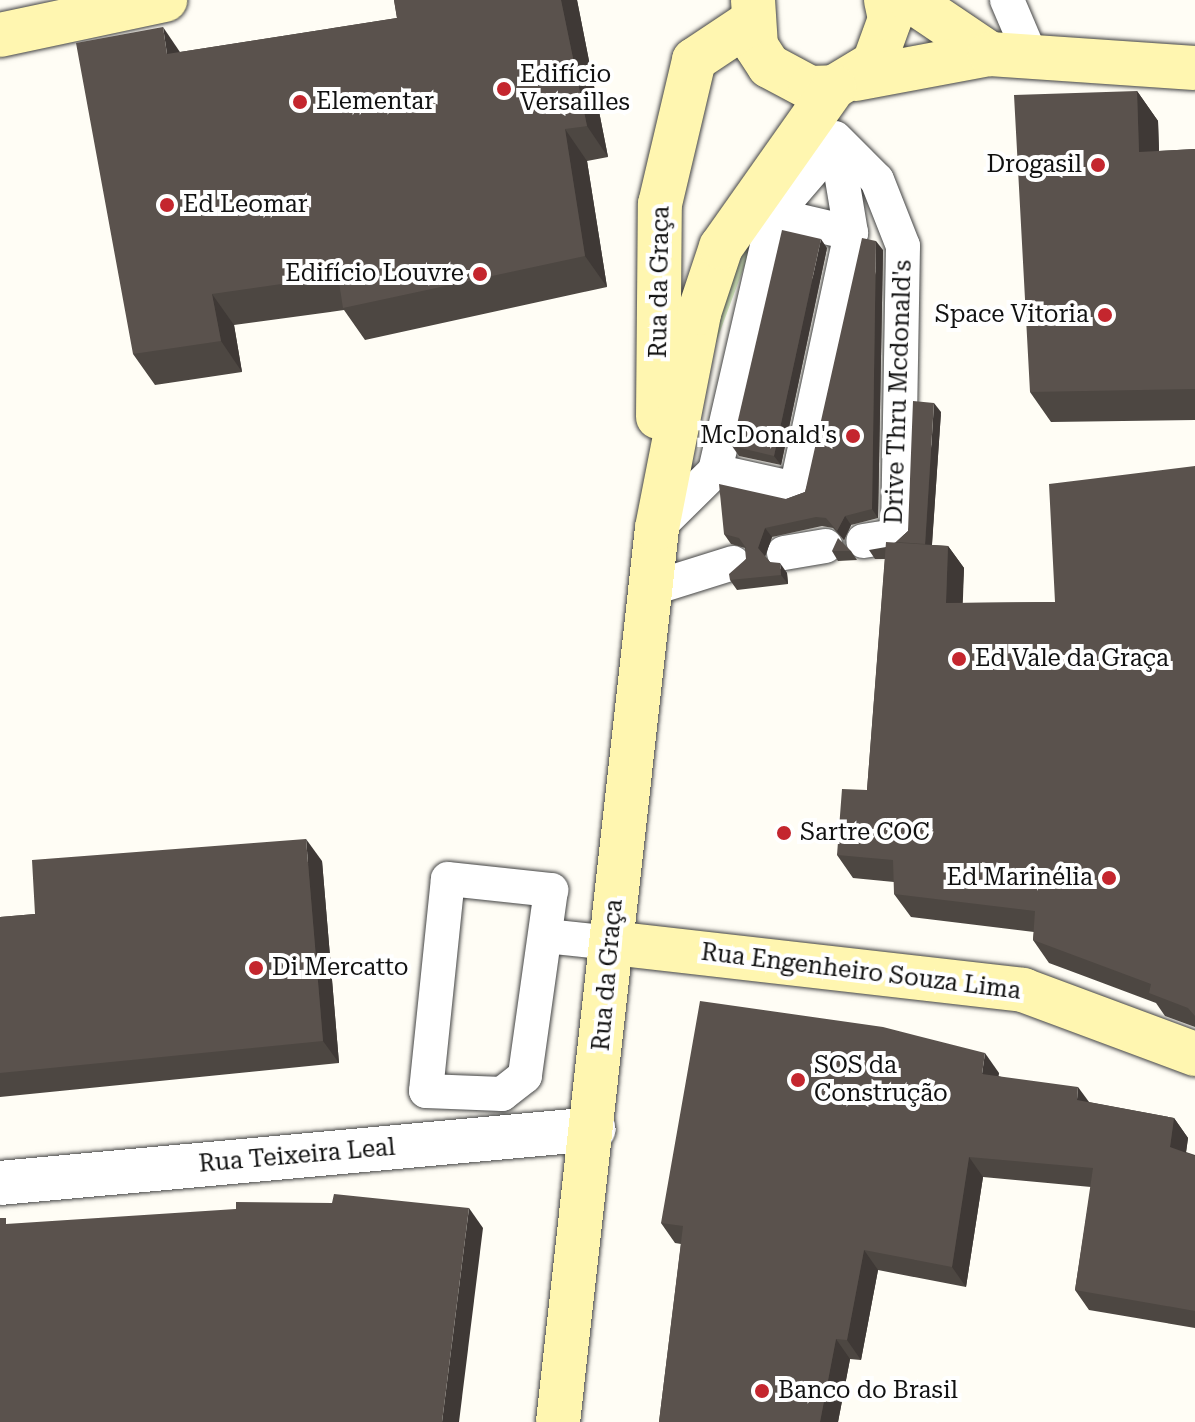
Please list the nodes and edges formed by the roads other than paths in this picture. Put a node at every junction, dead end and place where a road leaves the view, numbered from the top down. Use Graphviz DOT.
graph roads {
  1 [pos="165,0"];
  2 [pos="886,0"];
  3 [pos="910,0"];
  4 [pos="1007,0"];
  5 [pos="752,11"];
  6 [pos="0,35"];
  7 [pos="990,54"];
  8 [pos="1033,61"];
  9 [pos="1195,68"];
  10 [pos="845,83"];
  11 [pos="836,143"];
  12 [pos="774,215"];
  13 [pos="851,233"];
  14 [pos="715,471"];
  15 [pos="657,528"];
  16 [pos="863,541"];
  17 [pos="825,546"];
  18 [pos="784,553"];
  19 [pos="733,563"];
  20 [pos="650,589"];
  21 [pos="546,936"];
  22 [pos="612,943"];
  23 [pos="1195,1054"];
  24 [pos="426,1091"];
  25 [pos="594,1129"];
  26 [pos="418,1145"];
  27 [pos="0,1183"];
  28 [pos="558,1422"];
  1 -- 6 [label="main road"];
  2 -- 10 [label="main road, Rua da Graça"];
  3 -- 7 [label="main road"];
  4 -- 8 [label="lane"];
  5 -- 10 [label="main road"];
  5 -- 15 [label="main road, Rua da Graça"];
  7 -- 8 [label="main road"];
  7 -- 10 [label="main road"];
  8 -- 9 [label="main road"];
  10 -- 11 [label="lane"];
  10 -- 15 [label="main road, Rua da Graça"];
  11 -- 12 [label="lane"];
  11 -- 13 [label="lane"];
  11 -- 16 [label="lane, Drive Thru Mcdonald's"];
  12 -- 13 [label="lane"];
  12 -- 14 [label="lane"];
  13 -- 14 [label="lane"];
  14 -- 15 [label="lane"];
  15 -- 20 [label="main road, Rua da Graça"];
  17 -- 18 [label="lane"];
  19 -- 20 [label="lane"];
  20 -- 22 [label="main road, Rua da Graça"];
  21 -- 22 [label="lane"];
  21 -- 24 [label="lane"];
  21 -- 24 [label="lane"];
  22 -- 23 [label="main road, Rua Engenheiro Souza Lima"];
  22 -- 25 [label="main road, Rua da Graça"];
  24 -- 26 [label="lane"];
  25 -- 26 [label="street, Rua Teixeira Leal"];
  25 -- 28 [label="main road, Rua da Graça"];
  26 -- 27 [label="street, Rua Teixeira Leal"];
}
